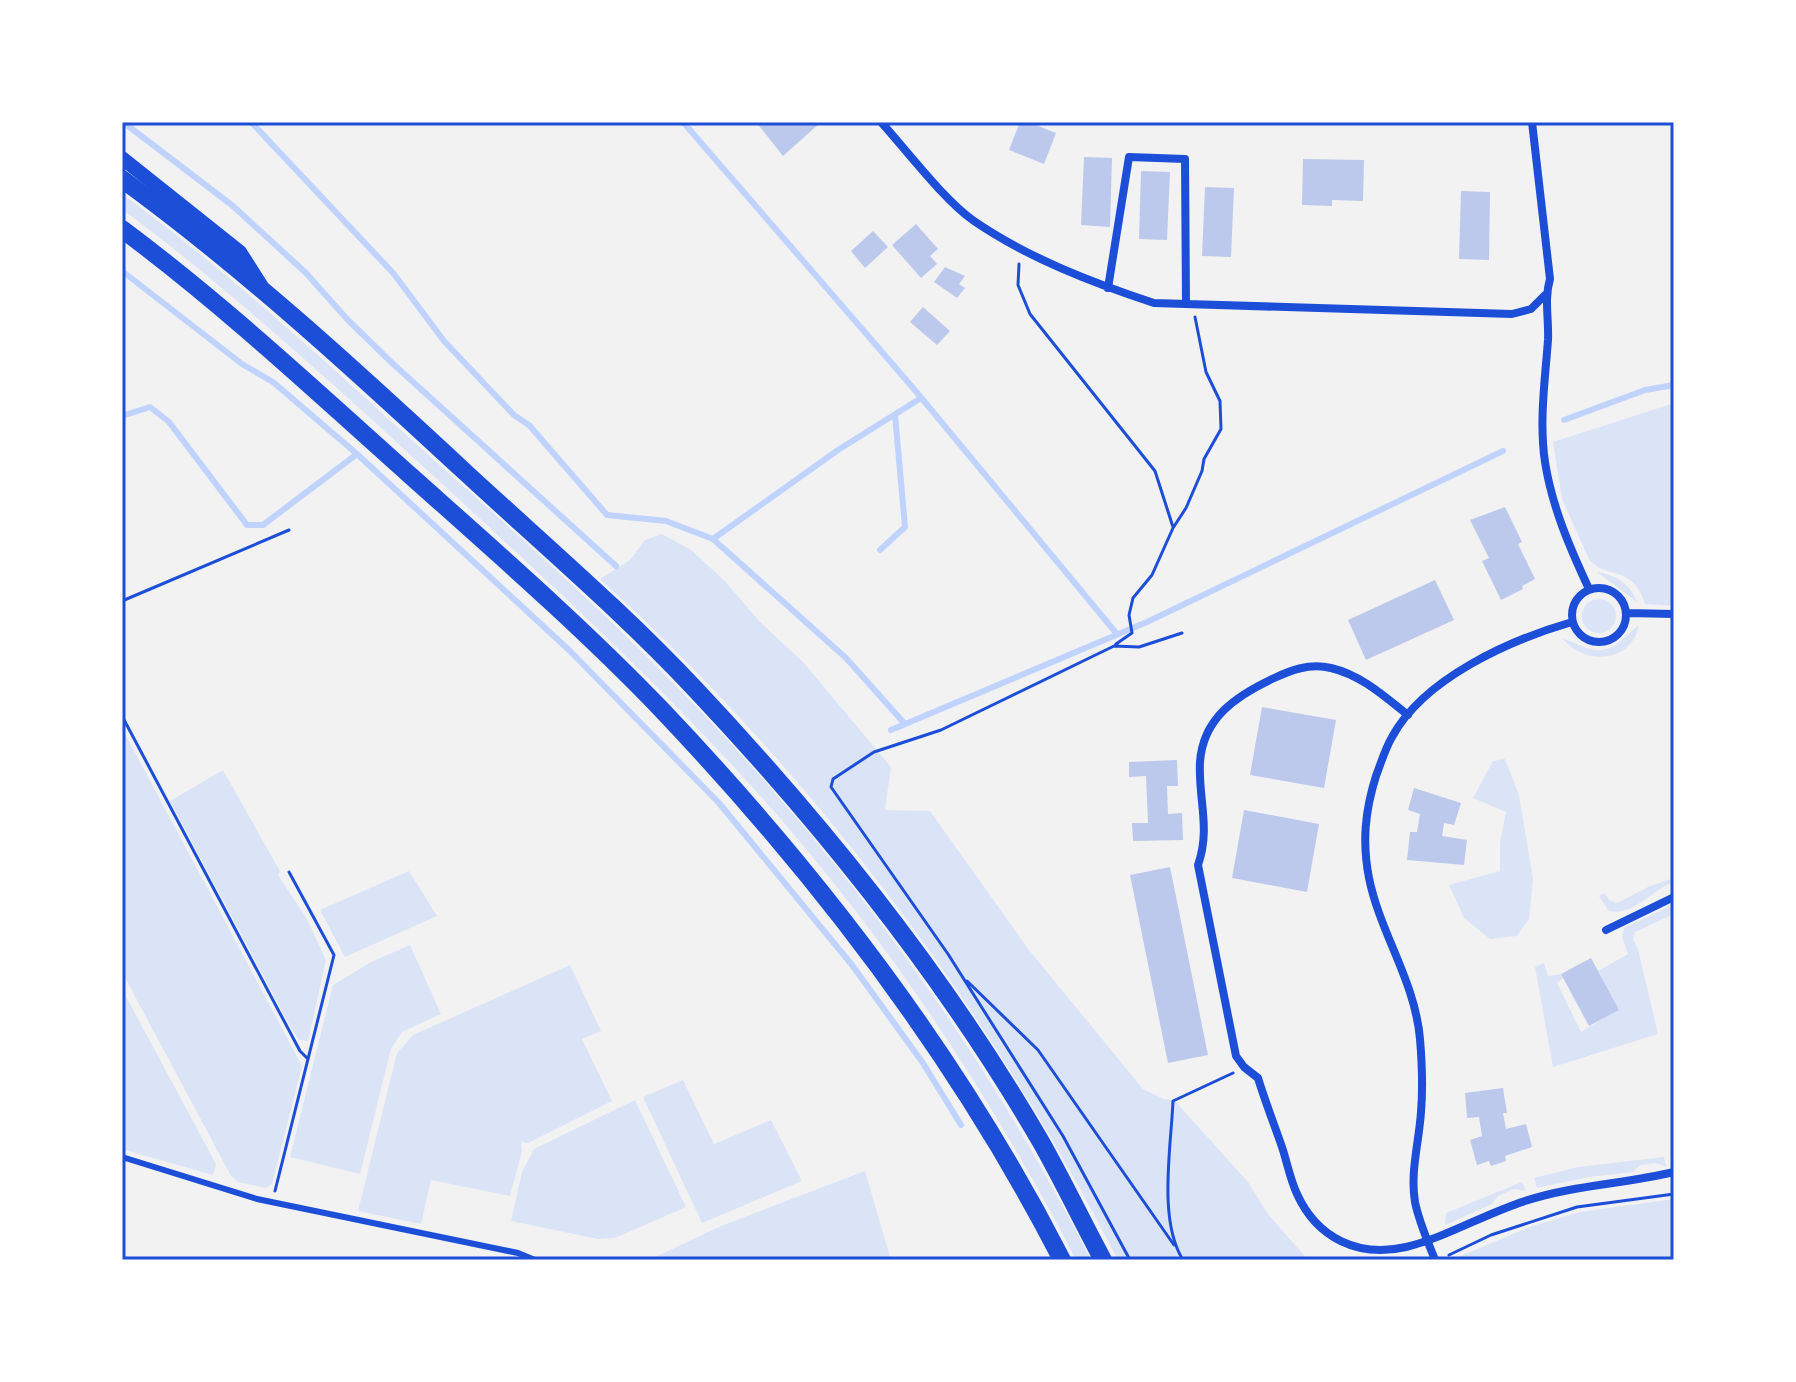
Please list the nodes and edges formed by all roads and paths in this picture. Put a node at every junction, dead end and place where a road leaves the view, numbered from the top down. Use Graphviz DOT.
graph roads {
  1 [pos="881,122"];
  2 [pos="1532,122"];
  3 [pos="122,158"];
  4 [pos="122,179"];
  5 [pos="123,230"];
  6 [pos="1021,248"];
  7 [pos="1108,288"];
  8 [pos="267,295"];
  9 [pos="1545,295"];
  10 [pos="1186,304"];
  11 [pos="1173,528"];
  12 [pos="289,530"];
  13 [pos="1589,589"];
  14 [pos="122,601"];
  15 [pos="1627,613"];
  16 [pos="1674,614"];
  17 [pos="1572,622"];
  18 [pos="1182,633"];
  19 [pos="1114,646"];
  20 [pos="1408,715"];
  21 [pos="122,716"];
  22 [pos="289,872"];
  23 [pos="1674,897"];
  24 [pos="1606,930"];
  25 [pos="962,976"];
  26 [pos="308,1059"];
  27 [pos="1244,1067"];
  28 [pos="122,1157"];
  29 [pos="1674,1172"];
  30 [pos="1674,1194"];
  31 [pos="272,1203"];
  32 [pos="1428,1240"];
  33 [pos="1174,1245"];
  34 [pos="535,1260"];
  35 [pos="1062,1260"];
  36 [pos="1103,1260"];
  37 [pos="1130,1260"];
  38 [pos="1183,1260"];
  39 [pos="1436,1260"];
  1 -- 6 [label="street"];
  2 -- 9 [label="street"];
  3 -- 8 [label="street"];
  4 -- 8 [label="main road"];
  5 -- 35 [label="main road"];
  6 -- 7 [label="street"];
  6 -- 11 [label="path"];
  7 -- 10 [label="street"];
  7 -- 10 [label="street"];
  8 -- 36 [label="main road"];
  9 -- 10 [label="street"];
  9 -- 13 [label="street"];
  10 -- 11 [label="path"];
  11 -- 19 [label="path"];
  12 -- 14 [label="path"];
  13 -- 15 [label="street"];
  13 -- 17 [label="street"];
  15 -- 16 [label="street"];
  15 -- 17 [label="street"];
  17 -- 20 [label="street"];
  18 -- 19 [label="path"];
  19 -- 25 [label="path"];
  20 -- 27 [label="street"];
  20 -- 32 [label="street"];
  21 -- 26 [label="path"];
  22 -- 26 [label="path"];
  23 -- 24 [label="street"];
  25 -- 33 [label="path"];
  25 -- 37 [label="path"];
  26 -- 31 [label="path"];
  27 -- 32 [label="street"];
  27 -- 33 [label="path"];
  28 -- 31 [label="lane"];
  29 -- 32 [label="street"];
  30 -- 39 [label="path"];
  31 -- 34 [label="lane"];
  32 -- 39 [label="street"];
  33 -- 38 [label="path"];
}
